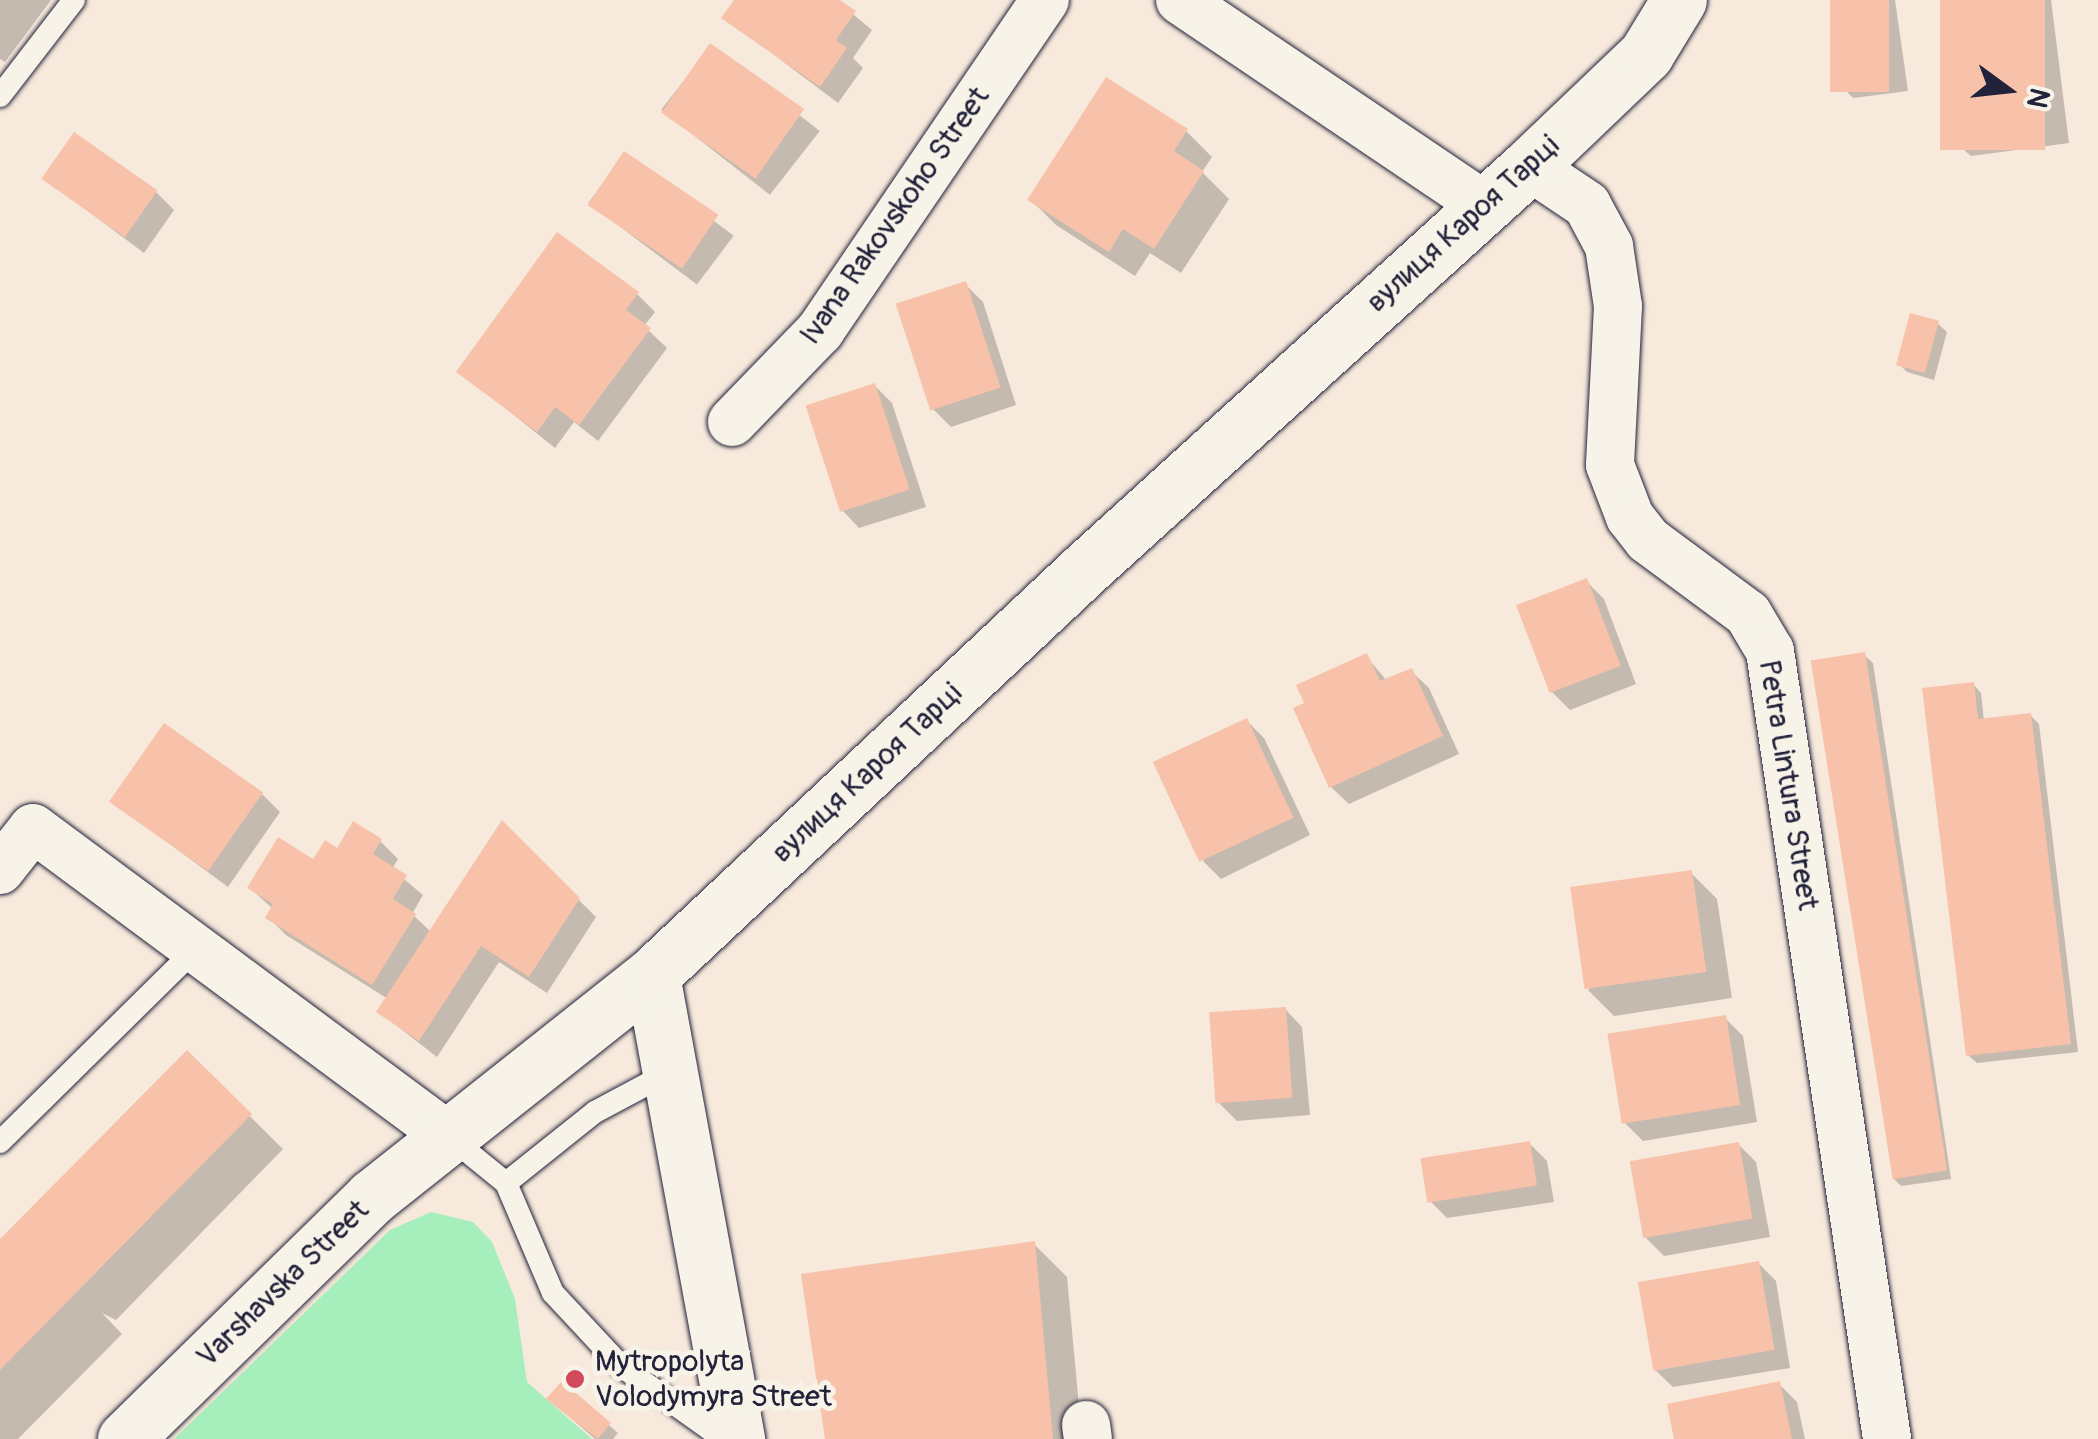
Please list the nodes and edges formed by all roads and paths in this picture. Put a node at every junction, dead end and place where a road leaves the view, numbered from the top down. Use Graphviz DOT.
graph roads {
  1 [pos="74,0"];
  2 [pos="1045,0"];
  3 [pos="1180,0"];
  4 [pos="1679,0"];
  5 [pos="0,96"];
  6 [pos="1530,166"];
  7 [pos="1483,204"];
  8 [pos="732,422"];
  9 [pos="0,870"];
  10 [pos="196,949"];
  11 [pos="652,974"];
  12 [pos="674,1070"];
  13 [pos="447,1135"];
  14 [pos="0,1142"];
  15 [pos="506,1182"];
  16 [pos="737,1438"];
  17 [pos="126,1439"];
  18 [pos="1887,1439"];
  1 -- 5 [label="lane"];
  2 -- 8 [label="street, Ivana Rakovskoho Street"];
  3 -- 7 [label="street"];
  4 -- 6 [label="street, вулиця Кароя Тарці"];
  6 -- 7 [label="street, вулиця Кароя Тарці"];
  6 -- 18 [label="street, Petra Lintura Street"];
  7 -- 11 [label="street, вулиця Кароя Тарці"];
  9 -- 10 [label="street"];
  10 -- 13 [label="street"];
  10 -- 14 [label="lane"];
  11 -- 12 [label="street"];
  11 -- 13 [label="street, вулиця Кароя Тарці"];
  12 -- 15 [label="lane"];
  12 -- 16 [label="street"];
  13 -- 15 [label="lane"];
  13 -- 17 [label="street, Varshavska Street"];
  15 -- 16 [label="lane"];
}
